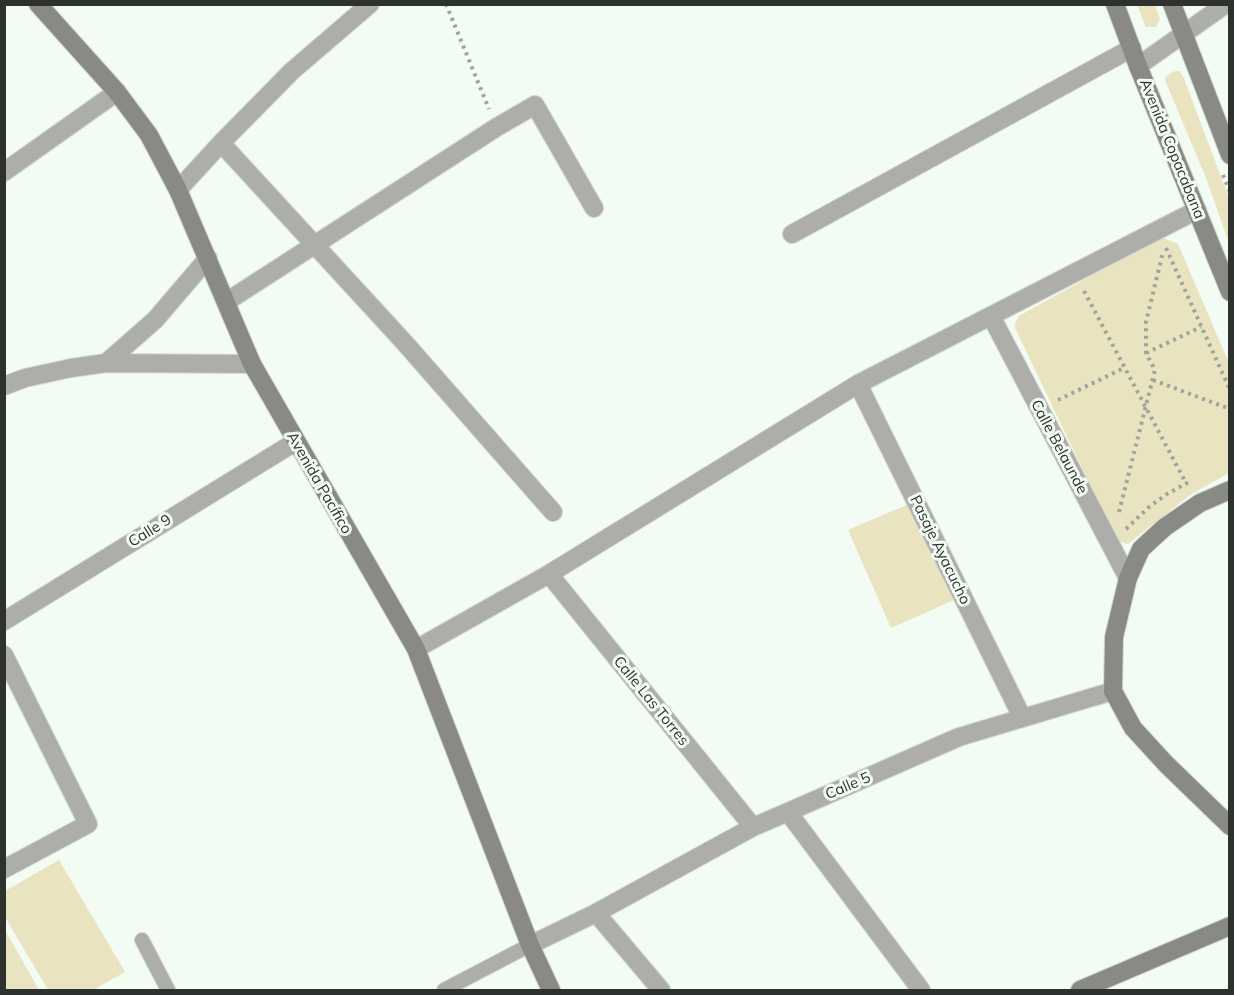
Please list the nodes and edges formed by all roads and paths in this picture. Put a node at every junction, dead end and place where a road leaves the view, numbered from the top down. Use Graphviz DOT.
graph roads {
  1 [pos="38,4"];
  2 [pos="370,4"];
  3 [pos="446,4"];
  4 [pos="1115,4"];
  5 [pos="1172,4"];
  6 [pos="1226,4"];
  7 [pos="1184,34"];
  8 [pos="1132,48"];
  9 [pos="1138,66"];
  10 [pos="117,93"];
  11 [pos="496,127"];
  12 [pos="221,143"];
  13 [pos="1230,155"];
  14 [pos="4,172"];
  15 [pos="178,190"];
  16 [pos="594,208"];
  17 [pos="1197,210"];
  18 [pos="792,234"];
  19 [pos="1164,245"];
  20 [pos="315,246"];
  21 [pos="1154,251"];
  22 [pos="208,258"];
  23 [pos="1094,285"];
  24 [pos="1230,292"];
  25 [pos="226,302"];
  26 [pos="991,316"];
  27 [pos="1201,327"];
  28 [pos="1146,353"];
  29 [pos="106,363"];
  30 [pos="252,364"];
  31 [pos="1124,368"];
  32 [pos="1153,380"];
  33 [pos="858,384"];
  34 [pos="4,386"];
  35 [pos="1053,390"];
  36 [pos="1230,390"];
  37 [pos="1058,400"];
  38 [pos="1144,406"];
  39 [pos="1230,409"];
  40 [pos="1063,411"];
  41 [pos="295,442"];
  42 [pos="1186,483"];
  43 [pos="1230,490"];
  44 [pos="553,512"];
  45 [pos="1116,523"];
  46 [pos="549,574"];
  47 [pos="1128,578"];
  48 [pos="4,621"];
  49 [pos="416,649"];
  50 [pos="4,655"];
  51 [pos="1113,691"];
  52 [pos="1022,717"];
  53 [pos="788,812"];
  54 [pos="1230,826"];
  55 [pos="753,827"];
  56 [pos="4,869"];
  57 [pos="596,914"];
  58 [pos="1230,926"];
  59 [pos="142,940"];
  60 [pos="530,945"];
  61 [pos="168,990"];
  62 [pos="444,990"];
  63 [pos="551,990"];
  64 [pos="661,990"];
  65 [pos="921,990"];
  66 [pos="1080,990"];
  1 -- 10 [label="street, Avenida Pacífico"];
  2 -- 12 [label="street"];
  3 -- 11 [label="path"];
  4 -- 8 [label="street, Avenida Copacabana"];
  5 -- 7 [label="street"];
  6 -- 7 [label="street"];
  7 -- 9 [label="street"];
  7 -- 13 [label="street"];
  8 -- 9 [label="street, Avenida Copacabana"];
  8 -- 18 [label="street"];
  9 -- 17 [label="street, Avenida Copacabana"];
  10 -- 14 [label="street"];
  10 -- 15 [label="street, Avenida Pacífico"];
  11 -- 16 [label="street"];
  11 -- 20 [label="street"];
  12 -- 15 [label="street"];
  12 -- 20 [label="street"];
  15 -- 22 [label="street, Avenida Pacífico"];
  17 -- 24 [label="street, Avenida Copacabana"];
  17 -- 26 [label="street"];
  19 -- 21 [label="path"];
  19 -- 27 [label="path"];
  19 -- 28 [label="path"];
  20 -- 25 [label="street"];
  20 -- 44 [label="street"];
  22 -- 25 [label="street, Avenida Pacífico"];
  22 -- 29 [label="street"];
  23 -- 31 [label="path"];
  25 -- 30 [label="street, Avenida Pacífico"];
  26 -- 33 [label="street"];
  26 -- 47 [label="street, Calle Belaunde"];
  27 -- 28 [label="path"];
  27 -- 36 [label="path"];
  28 -- 32 [label="path"];
  29 -- 30 [label="street"];
  29 -- 34 [label="street"];
  30 -- 41 [label="street, Avenida Pacífico"];
  31 -- 37 [label="path"];
  31 -- 38 [label="path"];
  32 -- 38 [label="path"];
  32 -- 39 [label="path"];
  33 -- 46 [label="street"];
  33 -- 52 [label="street, Pasaje Ayacucho"];
  35 -- 37 [label="path"];
  37 -- 40 [label="path"];
  38 -- 42 [label="path"];
  38 -- 45 [label="path"];
  41 -- 48 [label="street, Calle 9"];
  41 -- 49 [label="street, Avenida Pacífico"];
  43 -- 47 [label="street"];
  46 -- 49 [label="street"];
  46 -- 55 [label="street, Calle Las Torres"];
  47 -- 51 [label="street"];
  49 -- 60 [label="street, Avenida Pacífico"];
  50 -- 56 [label="street"];
  51 -- 52 [label="street, Calle 5"];
  51 -- 54 [label="street"];
  52 -- 53 [label="street, Calle 5"];
  53 -- 55 [label="street, Calle 5"];
  53 -- 65 [label="street"];
  55 -- 57 [label="street, Calle 5"];
  57 -- 60 [label="street, Calle 5"];
  57 -- 64 [label="street"];
  58 -- 66 [label="street"];
  59 -- 61 [label="lane"];
  60 -- 62 [label="lane"];
  60 -- 63 [label="street, Avenida Pacífico"];
}
